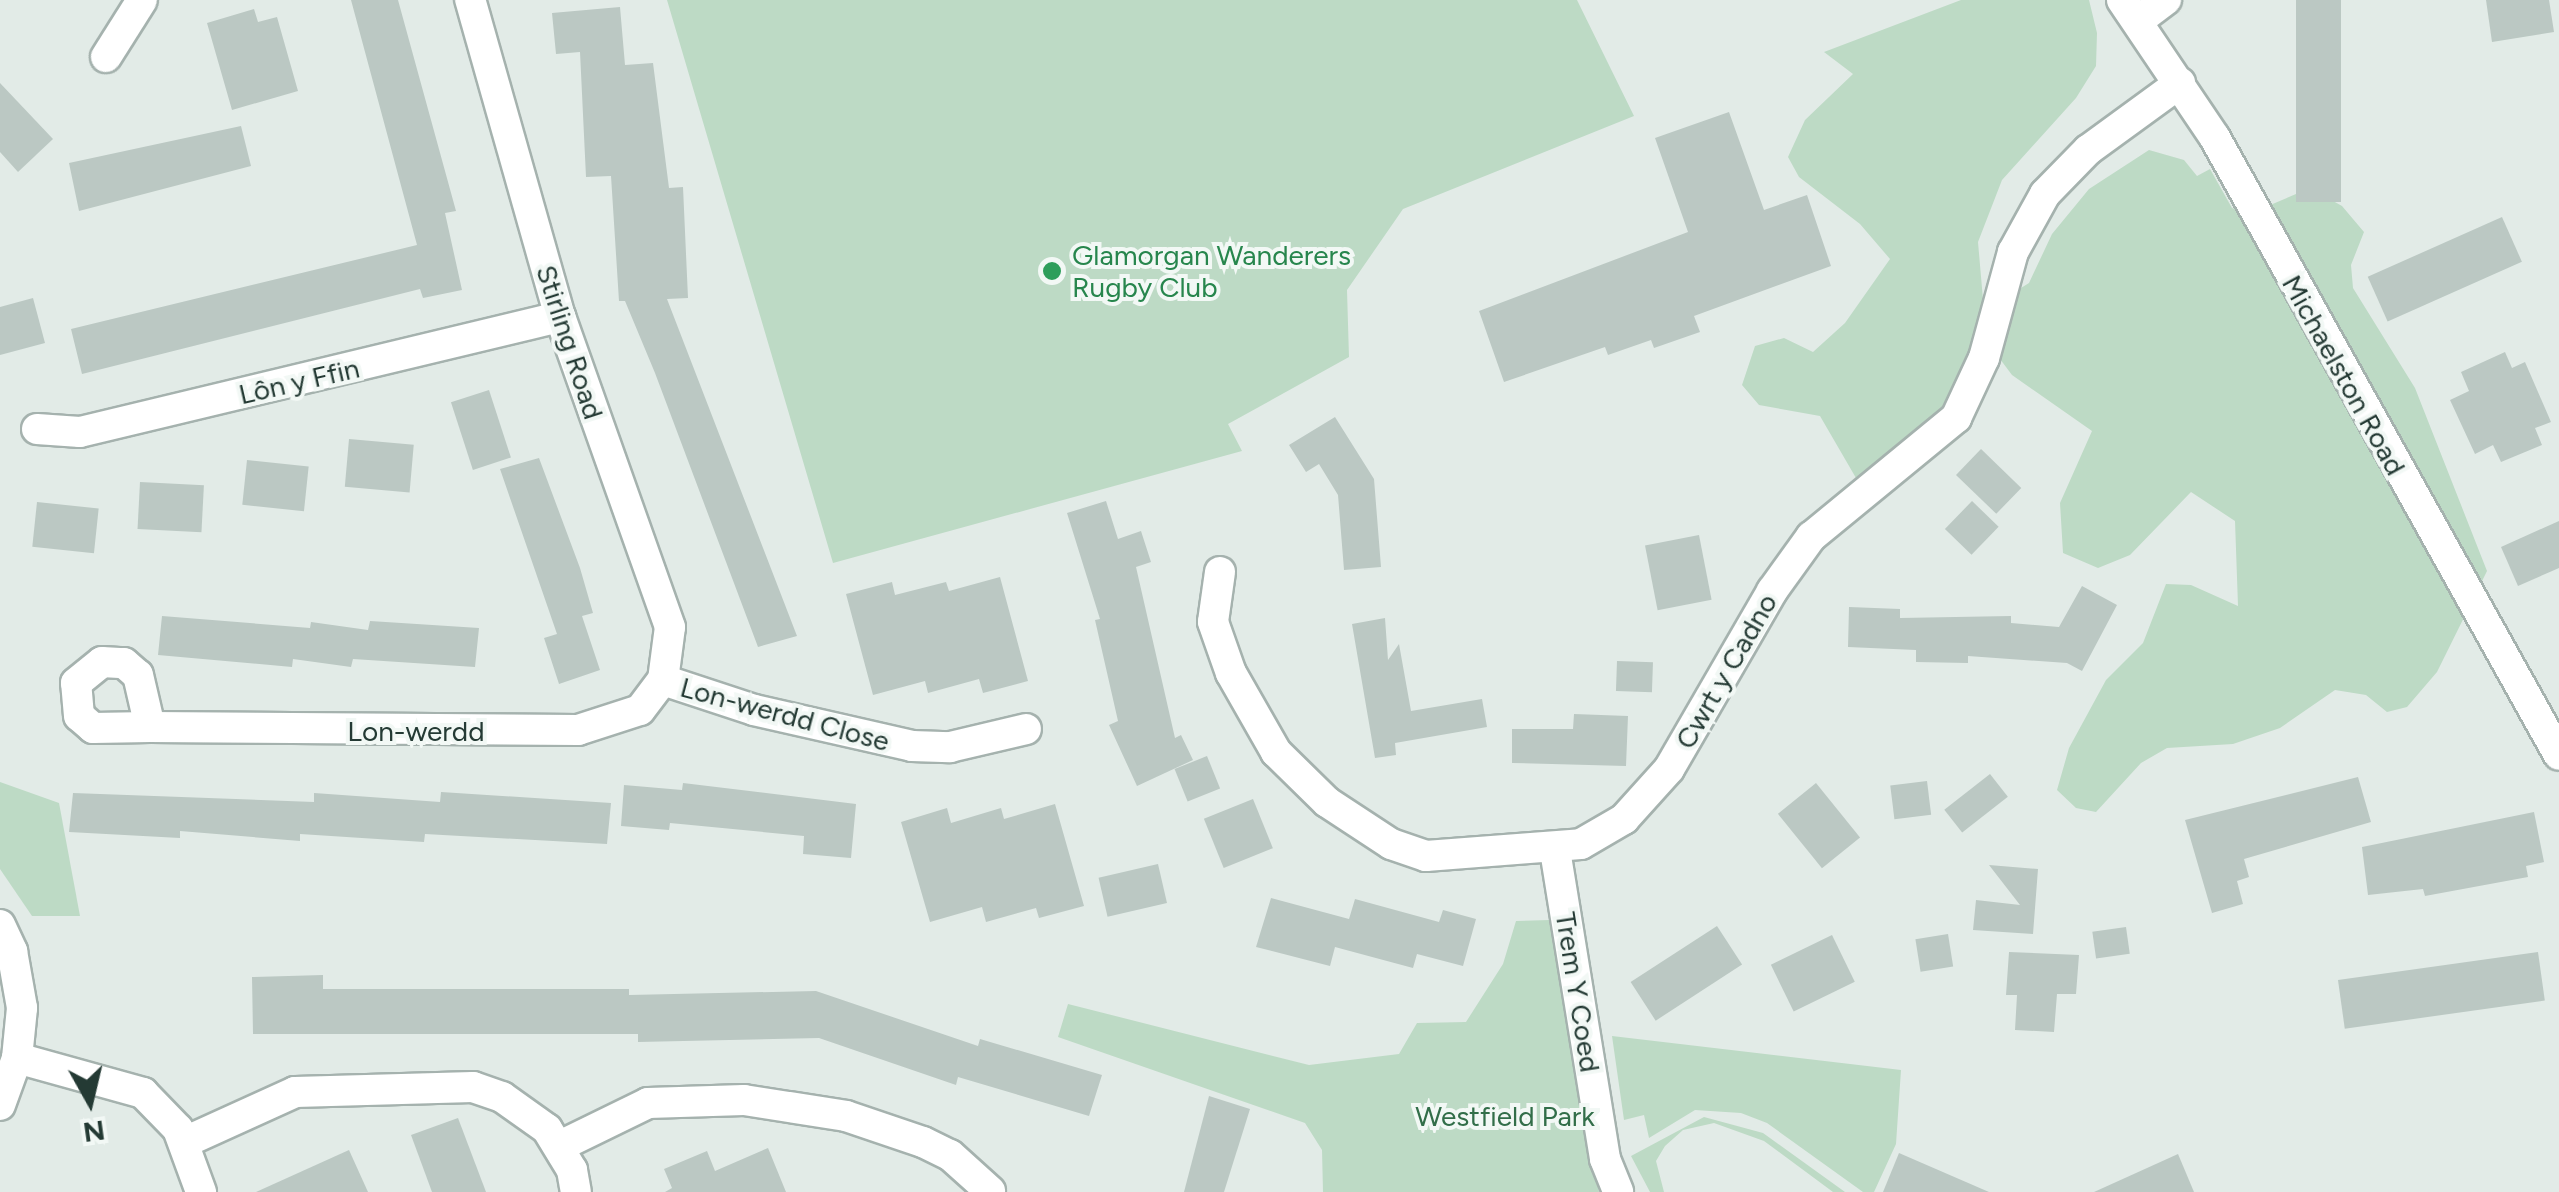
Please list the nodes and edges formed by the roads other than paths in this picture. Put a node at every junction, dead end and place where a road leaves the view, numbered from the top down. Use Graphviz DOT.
graph roads {
  1 [pos="142,0"];
  2 [pos="470,0"];
  3 [pos="2166,0"];
  4 [pos="2131,10"];
  5 [pos="106,58"];
  6 [pos="2180,83"];
  7 [pos="560,317"];
  8 [pos="37,429"];
  9 [pos="1220,572"];
  10 [pos="663,680"];
  11 [pos="150,727"];
  12 [pos="1026,729"];
  13 [pos="2559,755"];
  14 [pos="1555,850"];
  15 [pos="0,925"];
  16 [pos="18,1058"];
  17 [pos="0,1105"];
  18 [pos="185,1142"];
  19 [pos="560,1146"];
  20 [pos="200,1192"];
  21 [pos="576,1192"];
  22 [pos="990,1192"];
  23 [pos="1618,1192"];
  1 -- 5 [label="street"];
  2 -- 7 [label="street, Stirling Road"];
  3 -- 4 [label="street"];
  4 -- 6 [label="street, Michaelston Road"];
  6 -- 13 [label="street, Michaelston Road"];
  6 -- 14 [label="street, Cwrt y Cadno"];
  7 -- 8 [label="street, Lôn y Ffin"];
  7 -- 10 [label="street, Stirling Road"];
  9 -- 14 [label="street, Cwrt y Cadno"];
  10 -- 11 [label="street, Lon-werdd"];
  10 -- 12 [label="street, Lon-werdd Close"];
  14 -- 23 [label="street, Trem Y Coed"];
  15 -- 16 [label="street"];
  16 -- 17 [label="street"];
  16 -- 18 [label="street"];
  18 -- 19 [label="street"];
  18 -- 20 [label="street"];
  19 -- 21 [label="street"];
  19 -- 22 [label="street"];
}
